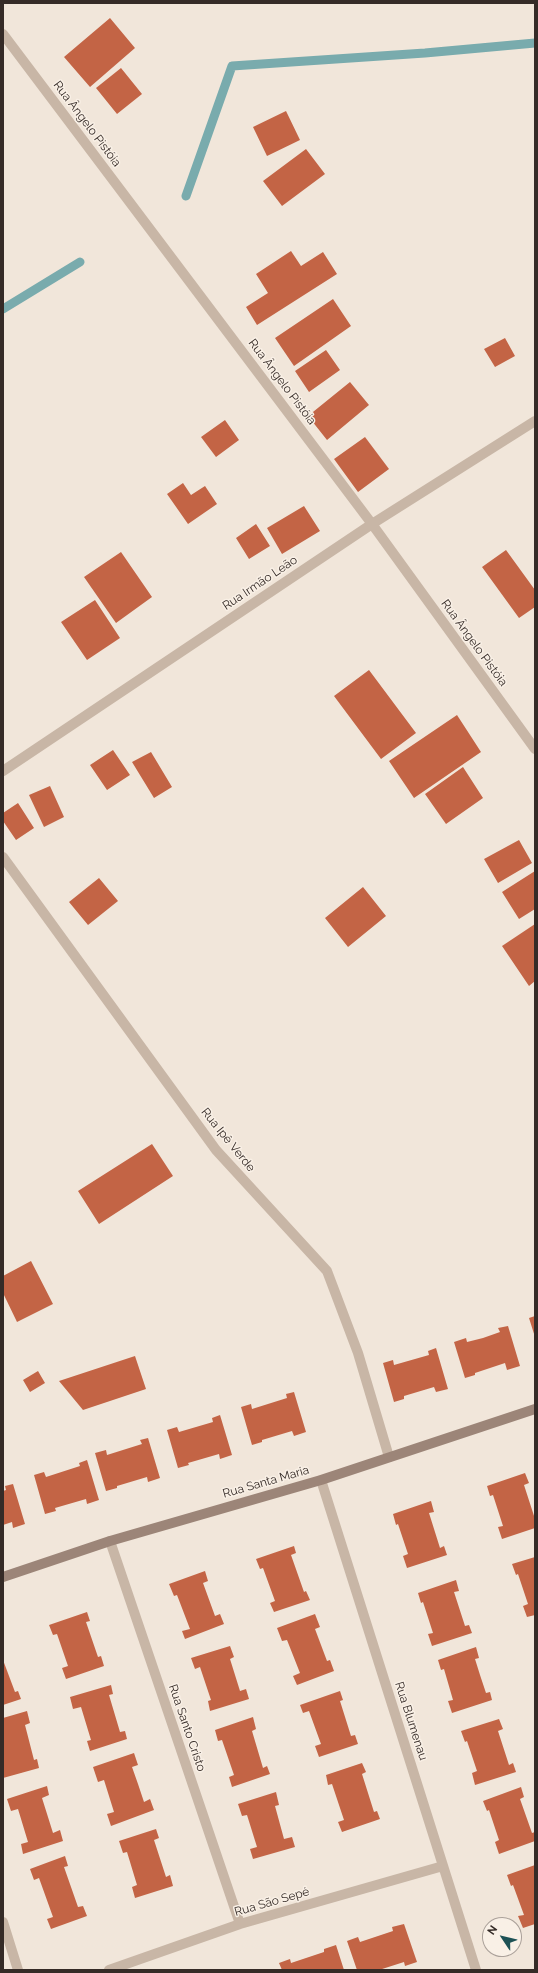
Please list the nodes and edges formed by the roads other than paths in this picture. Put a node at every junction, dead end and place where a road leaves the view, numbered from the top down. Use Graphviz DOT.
graph roads {
  1 [pos="3,34"];
  2 [pos="535,421"];
  3 [pos="372,524"];
  4 [pos="535,750"];
  5 [pos="3,771"];
  6 [pos="3,857"];
  7 [pos="535,1409"];
  8 [pos="389,1457"];
  9 [pos="321,1480"];
  10 [pos="110,1541"];
  11 [pos="3,1577"];
  12 [pos="444,1866"];
  13 [pos="3,1922"];
  14 [pos="240,1924"];
  15 [pos="18,1970"];
  16 [pos="109,1970"];
  17 [pos="476,1970"];
  1 -- 3 [label="street, Rua Ângelo Pistóia"];
  2 -- 3 [label="street, Rua Irmão Leão"];
  3 -- 4 [label="street, Rua Ângelo Pistóia"];
  3 -- 5 [label="street, Rua Irmão Leão"];
  6 -- 8 [label="street, Rua Ipê Verde"];
  7 -- 8 [label="street, Rua Santa Maria"];
  8 -- 9 [label="street, Rua Santa Maria"];
  9 -- 10 [label="street, Rua Santa Maria"];
  9 -- 12 [label="street, Rua Blumenau"];
  10 -- 11 [label="street, Rua Santa Maria"];
  10 -- 14 [label="street, Rua Santo Cristo"];
  12 -- 14 [label="street, Rua São Sepé"];
  12 -- 17 [label="street, Rua Blumenau"];
  13 -- 15 [label="street"];
  14 -- 16 [label="street, Rua São Sepé"];
}
